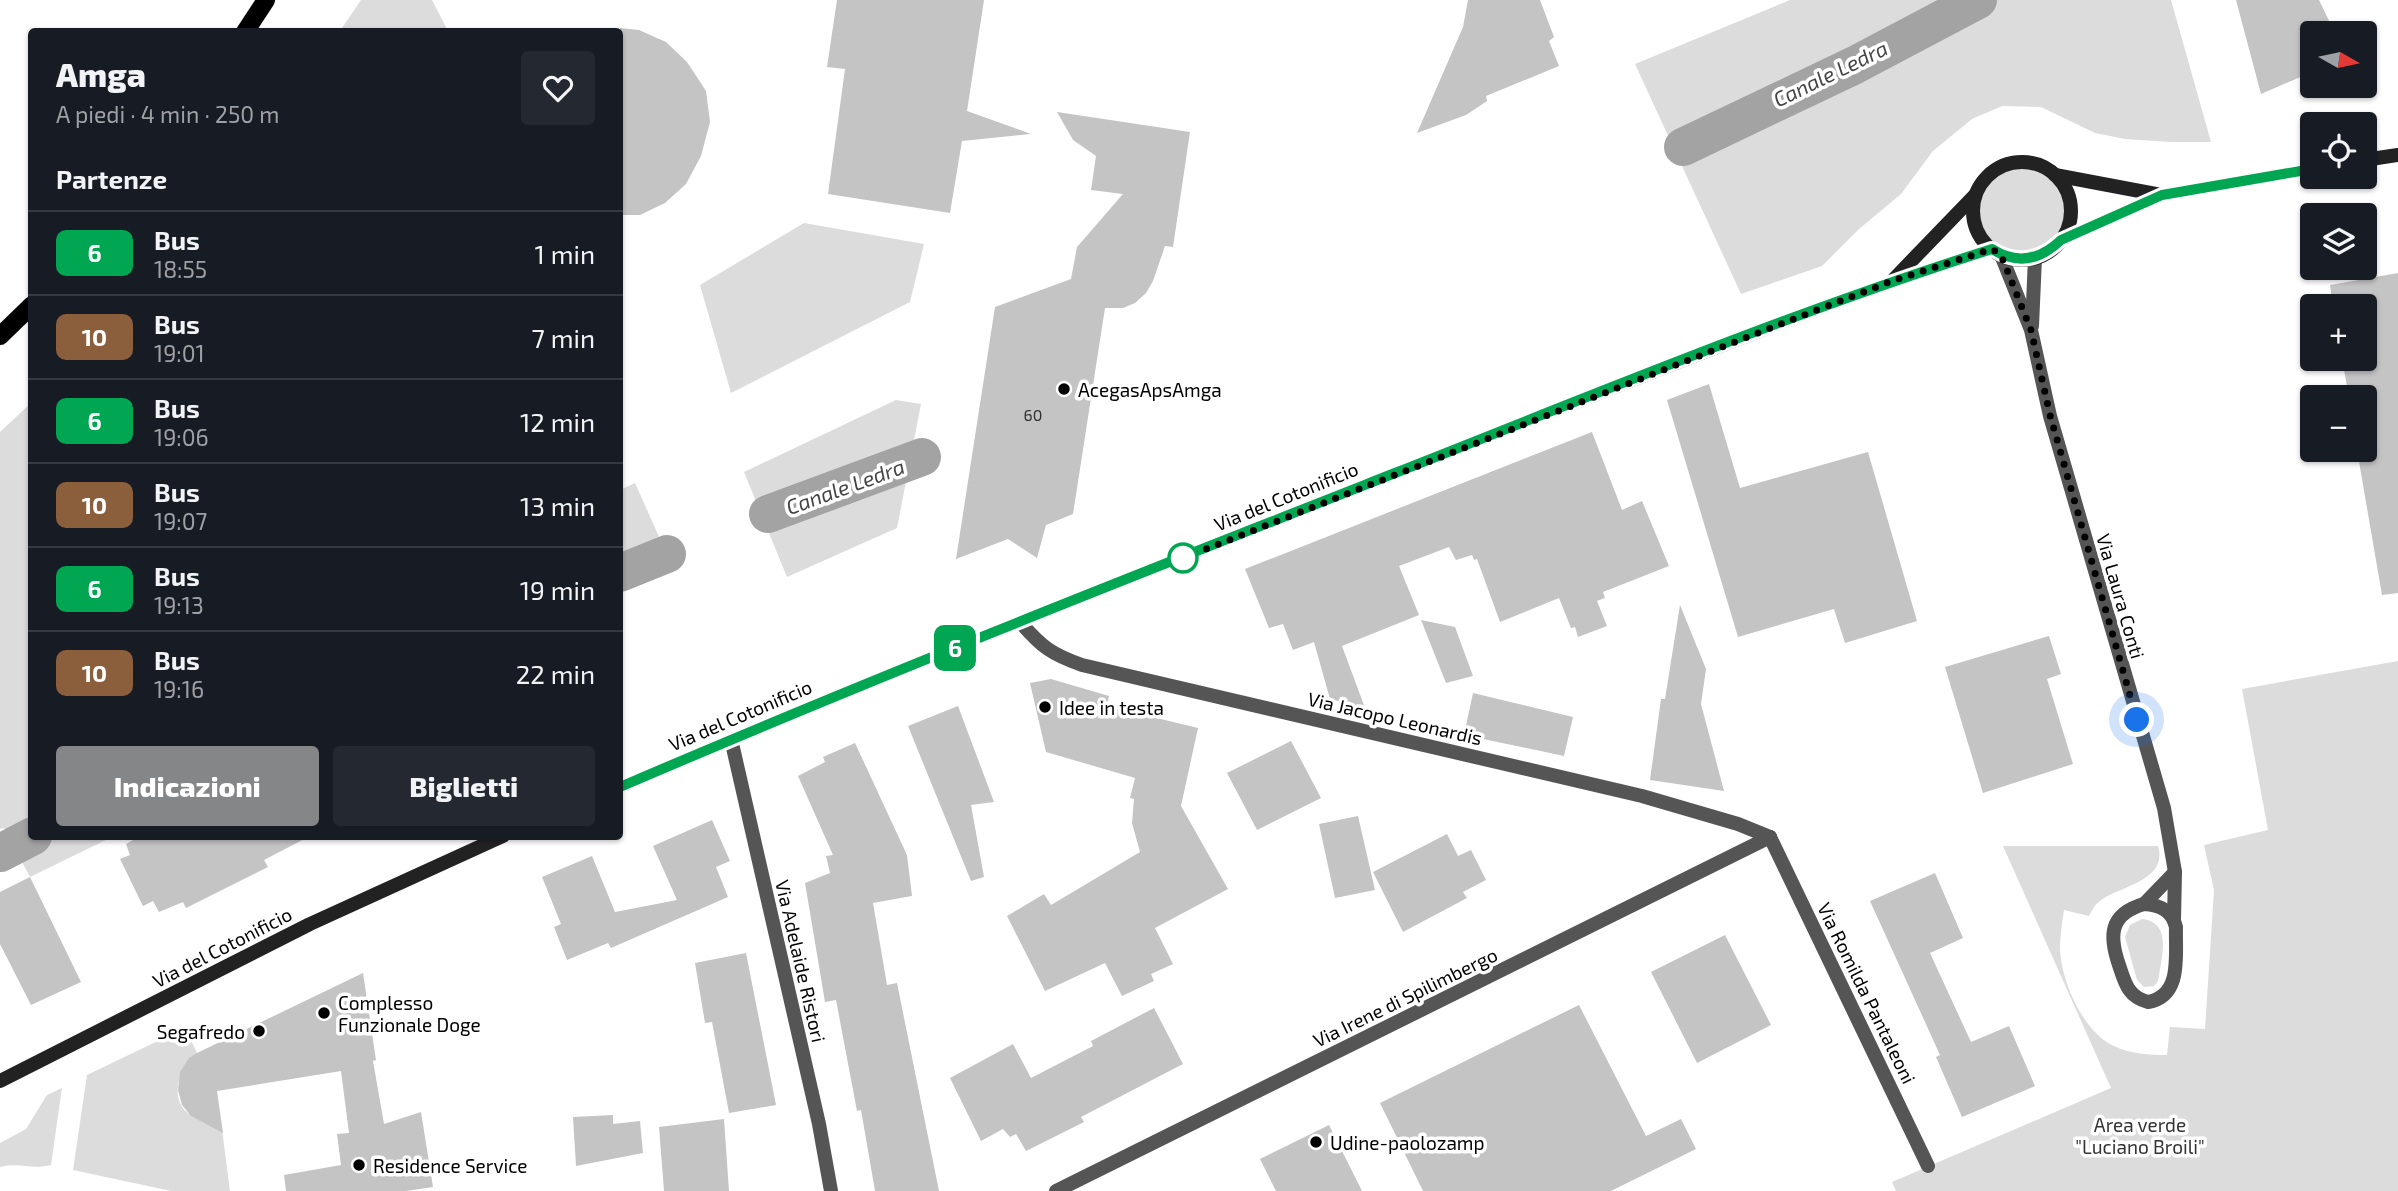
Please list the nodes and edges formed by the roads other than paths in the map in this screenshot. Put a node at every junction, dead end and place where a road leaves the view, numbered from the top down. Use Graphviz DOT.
graph roads {
  1 [pos="266,0"];
  2 [pos="248,28"];
  3 [pos="2398,155"];
  4 [pos="2377,158"];
  5 [pos="2300,171"];
  6 [pos="2055,175"];
  7 [pos="1975,195"];
  8 [pos="2162,195"];
  9 [pos="2061,240"];
  10 [pos="1997,252"];
  11 [pos="2035,258"];
  12 [pos="1892,281"];
  13 [pos="28,309"];
  14 [pos="2031,330"];
  15 [pos="0,336"];
  16 [pos="1021,622"];
  17 [pos="731,739"];
  18 [pos="623,786"];
  19 [pos="1770,837"];
  20 [pos="494,840"];
  21 [pos="2175,872"];
  22 [pos="2144,904"];
  23 [pos="2174,919"];
  24 [pos="0,1081"];
  25 [pos="1928,1166"];
  26 [pos="831,1191"];
  27 [pos="1056,1191"];
  1 -- 2 [label="main road"];
  3 -- 4 [label="main road"];
  5 -- 8 [label="main road"];
  6 -- 7 [label="main road"];
  6 -- 8 [label="main road"];
  6 -- 9 [label="main road"];
  7 -- 10 [label="main road"];
  7 -- 12 [label="main road, Via del Cotonificio"];
  8 -- 9 [label="main road"];
  9 -- 11 [label="main road"];
  10 -- 11 [label="main road"];
  10 -- 12 [label="main road, Via del Cotonificio"];
  10 -- 14 [label="street, Via Laura Conti"];
  11 -- 14 [label="street, Via Laura Conti"];
  12 -- 16 [label="main road, Via del Cotonificio"];
  13 -- 15 [label="main road"];
  14 -- 21 [label="street, Via Laura Conti"];
  16 -- 17 [label="main road, Via del Cotonificio"];
  16 -- 19 [label="street, Via Jacopo Leonardis"];
  17 -- 18 [label="main road, Via del Cotonificio"];
  17 -- 26 [label="street, Via Adelaide Ristori"];
  19 -- 25 [label="street, Via Romilda Pantaleoni"];
  19 -- 27 [label="street, Via Irene di Spilimbergo"];
  20 -- 24 [label="main road, Via del Cotonificio"];
  21 -- 22 [label="street, Via Laura Conti"];
  21 -- 23 [label="street, Via Laura Conti"];
  22 -- 23 [label="street"];
  22 -- 23 [label="street, Via Laura Conti"];
}
